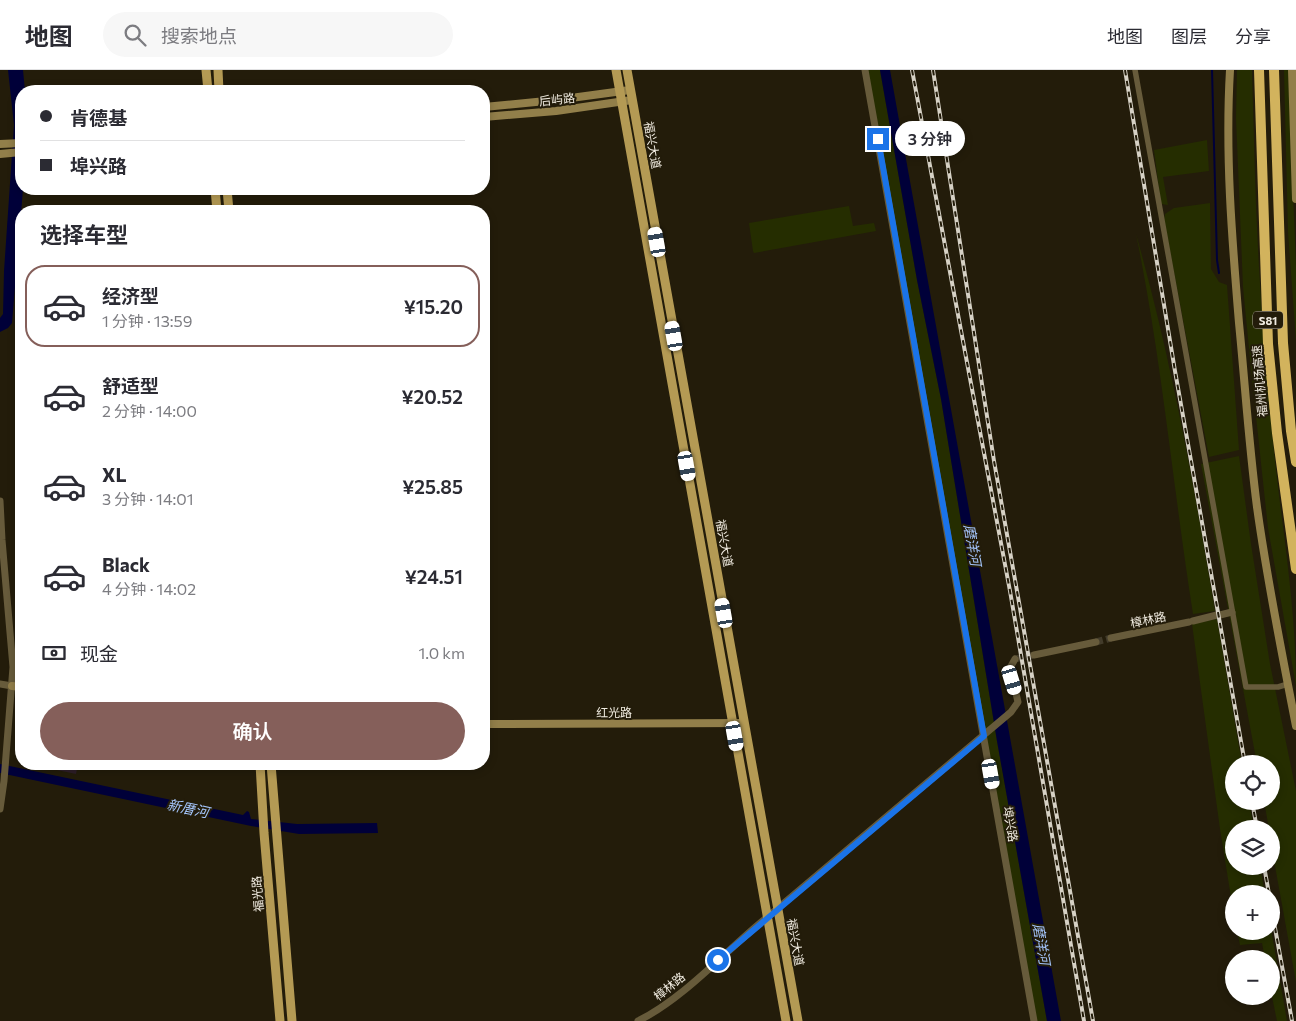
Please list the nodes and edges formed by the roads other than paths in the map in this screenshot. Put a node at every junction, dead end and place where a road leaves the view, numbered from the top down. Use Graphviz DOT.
graph roads {
  1 [pos="206,70"];
  2 [pos="218,70"];
  3 [pos="616,70"];
  4 [pos="627,70"];
  5 [pos="865,70"];
  6 [pos="1135,70"];
  7 [pos="1230,70"];
  8 [pos="1259,70"];
  9 [pos="1274,70"];
  10 [pos="1292,70"];
  11 [pos="207,85"];
  12 [pos="219,85"];
  13 [pos="630,90"];
  14 [pos="619,92"];
  15 [pos="632,100"];
  16 [pos="621,102"];
  17 [pos="490,106"];
  18 [pos="490,116"];
  19 [pos="0,144"];
  20 [pos="15,144"];
  21 [pos="15,152"];
  22 [pos="0,154"];
  23 [pos="1296,199"];
  24 [pos="1296,462"];
  25 [pos="0,501"];
  26 [pos="1296,569"];
  27 [pos="1232,612"];
  28 [pos="1111,638"];
  29 [pos="1096,642"];
  30 [pos="1034,655"];
  31 [pos="1015,659"];
  32 [pos="0,684"];
  33 [pos="1288,684"];
  34 [pos="12,686"];
  35 [pos="732,723"];
  36 [pos="743,723"];
  37 [pos="490,724"];
  38 [pos="1296,726"];
  39 [pos="984,736"];
  40 [pos="257,770"];
  41 [pos="260,770"];
  42 [pos="272,770"];
  43 [pos="274,770"];
  44 [pos="272,776"];
  45 [pos="261,787"];
  46 [pos="0,809"];
  47 [pos="778,909"];
  48 [pos="768,917"];
  49 [pos="280,1021"];
  50 [pos="292,1021"];
  51 [pos="638,1021"];
  52 [pos="786,1021"];
  53 [pos="798,1021"];
  54 [pos="1034,1021"];
  1 -- 11 [label="main road"];
  2 -- 12 [label="main road"];
  3 -- 14 [label="main road, 福兴大道"];
  4 -- 13 [label="main road, 福兴大道"];
  5 -- 39 [label="street, 埠兴路"];
  6 -- 27 [label="street"];
  7 -- 33 [label="main road"];
  8 -- 26 [label="highway, 福州机场高速 / S81"];
  9 -- 24 [label="highway, S81"];
  10 -- 23 [label="main road"];
  13 -- 14 [label="main road, 后屿路"];
  13 -- 15 [label="main road, 福兴大道"];
  14 -- 16 [label="main road, 福兴大道"];
  14 -- 17 [label="main road, 后屿路"];
  15 -- 16 [label="main road, 后屿路"];
  15 -- 36 [label="main road, 福兴大道"];
  16 -- 18 [label="main road, 后屿路"];
  16 -- 35 [label="main road, 福兴大道"];
  19 -- 20 [label="main road"];
  21 -- 22 [label="main road"];
  25 -- 34 [label="street"];
  27 -- 28 [label="street, 樟林路"];
  27 -- 33 [label="street"];
  29 -- 30 [label="street"];
  31 -- 39 [label="street, 樟林路"];
  32 -- 34 [label="street"];
  33 -- 38 [label="main road"];
  34 -- 46 [label="street"];
  35 -- 36 [label="main road, 红光路"];
  35 -- 37 [label="main road, 红光路"];
  35 -- 48 [label="main road, 福兴大道"];
  36 -- 47 [label="main road, 福兴大道"];
  39 -- 47 [label="street, 樟林路"];
  39 -- 54 [label="street, 埠兴路"];
  40 -- 45 [label="main road"];
  41 -- 45 [label="main road, 福光路"];
  42 -- 44 [label="main road, 福光路"];
  43 -- 44 [label="main road"];
  44 -- 50 [label="main road, 福光路"];
  45 -- 49 [label="main road, 福光路"];
  47 -- 48 [label="street, 樟林路"];
  47 -- 53 [label="main road, 福兴大道"];
  48 -- 51 [label="street, 樟林路"];
  48 -- 52 [label="main road, 福兴大道"];
}
